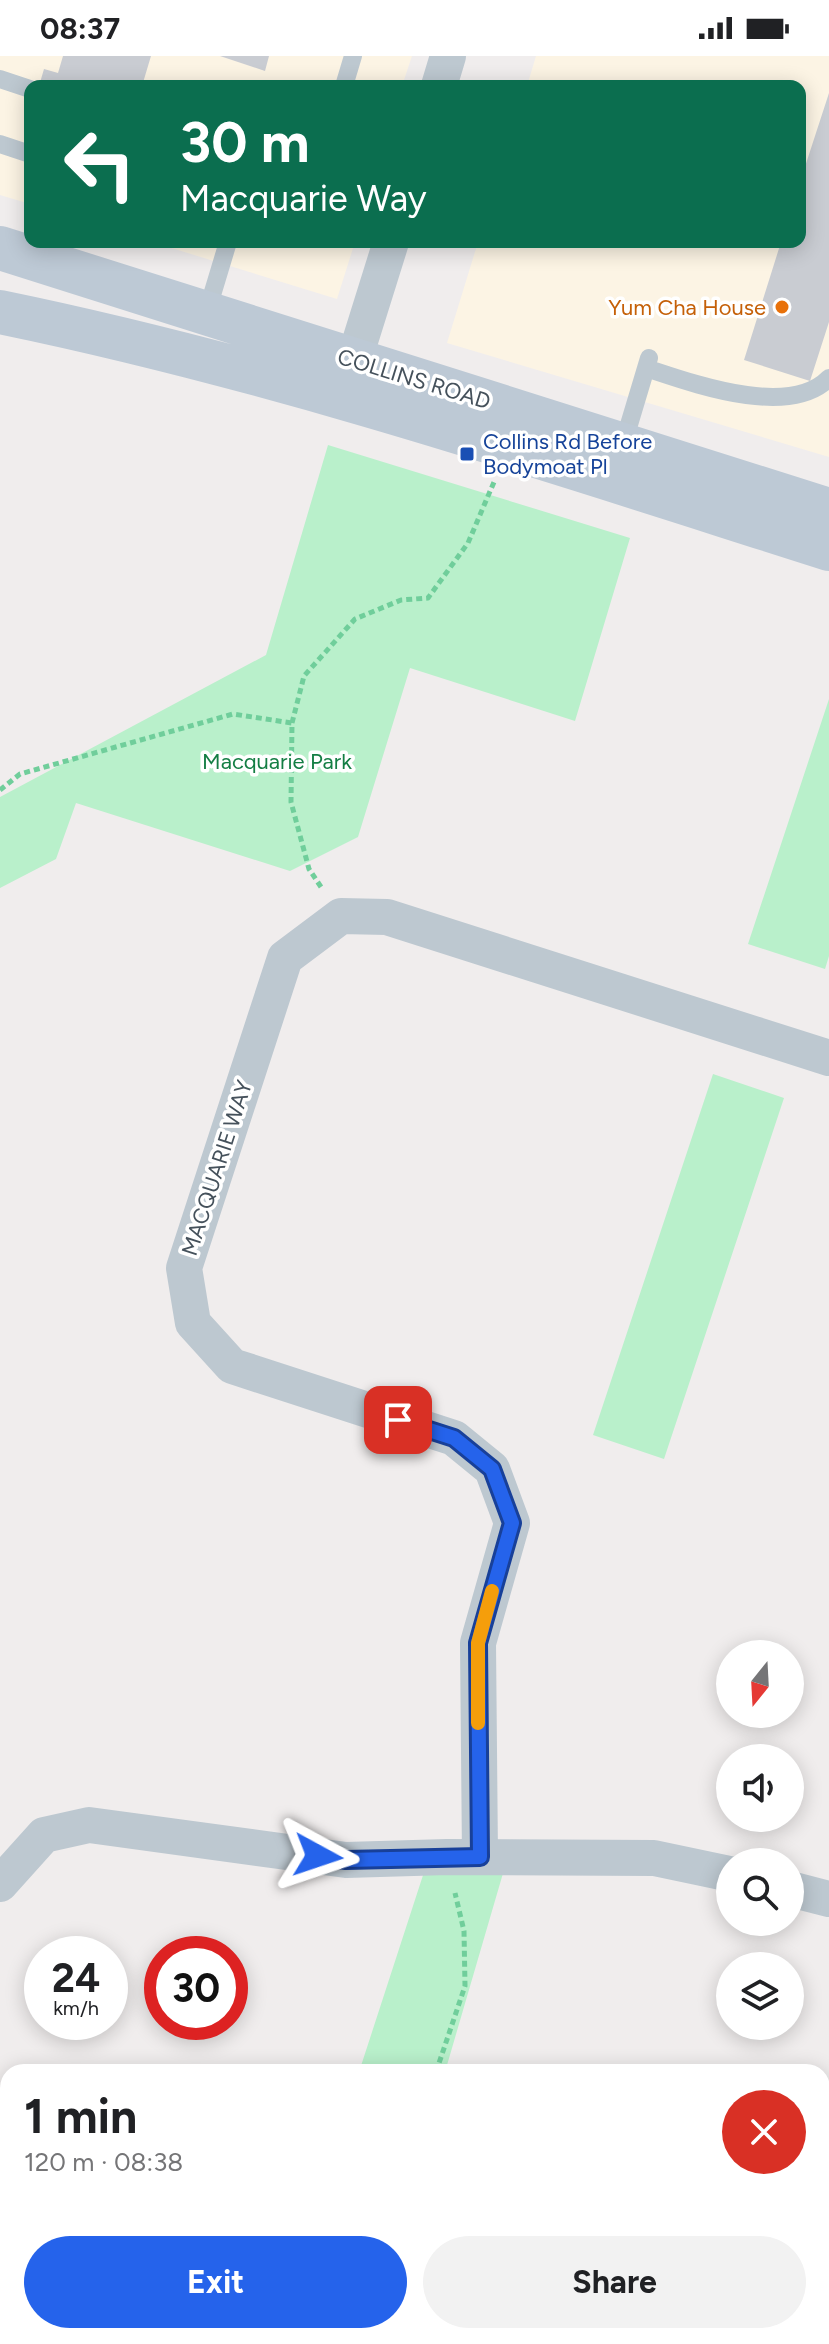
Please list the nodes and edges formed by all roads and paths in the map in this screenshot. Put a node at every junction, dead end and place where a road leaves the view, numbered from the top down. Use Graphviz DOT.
graph roads {
  1 [pos="353,56"];
  2 [pos="0,79"];
  3 [pos="346,80"];
  4 [pos="24,87"];
  5 [pos="0,144"];
  6 [pos="24,152"];
  7 [pos="0,248"];
  8 [pos="226,248"];
  9 [pos="389,248"];
  10 [pos="0,312"];
  11 [pos="200,334"];
  12 [pos="829,378"];
  13 [pos="348,379"];
  14 [pos="618,463"];
  15 [pos="497,474"];
  16 [pos="829,510"];
  17 [pos="829,549"];
  18 [pos="292,723"];
  19 [pos="0,790"];
  20 [pos="341,916"];
  21 [pos="829,1058"];
  22 [pos="463,1857"];
  23 [pos="716,1871"];
  24 [pos="0,1884"];
  25 [pos="804,1893"];
  26 [pos="829,1899"];
  27 [pos="439,2064"];
  1 -- 3 [label="lane"];
  2 -- 4 [label="lane"];
  5 -- 6 [label="lane"];
  7 -- 11 [label="main road, COLLINS ROAD"];
  8 -- 11 [label="lane"];
  9 -- 13 [label="street"];
  10 -- 11 [label="main road, COLLINS ROAD"];
  11 -- 13 [label="main road, COLLINS ROAD"];
  12 -- 14 [label="lane"];
  13 -- 14 [label="main road, COLLINS ROAD"];
  14 -- 16 [label="main road, COLLINS ROAD"];
  14 -- 17 [label="main road, COLLINS ROAD"];
  15 -- 18 [label="path"];
  18 -- 19 [label="path"];
  18 -- 20 [label="path"];
  20 -- 21 [label="street"];
  20 -- 22 [label="street, MACQUARIE WAY"];
  22 -- 23 [label="street"];
  22 -- 24 [label="street"];
  22 -- 27 [label="path"];
  25 -- 26 [label="street"];
}
